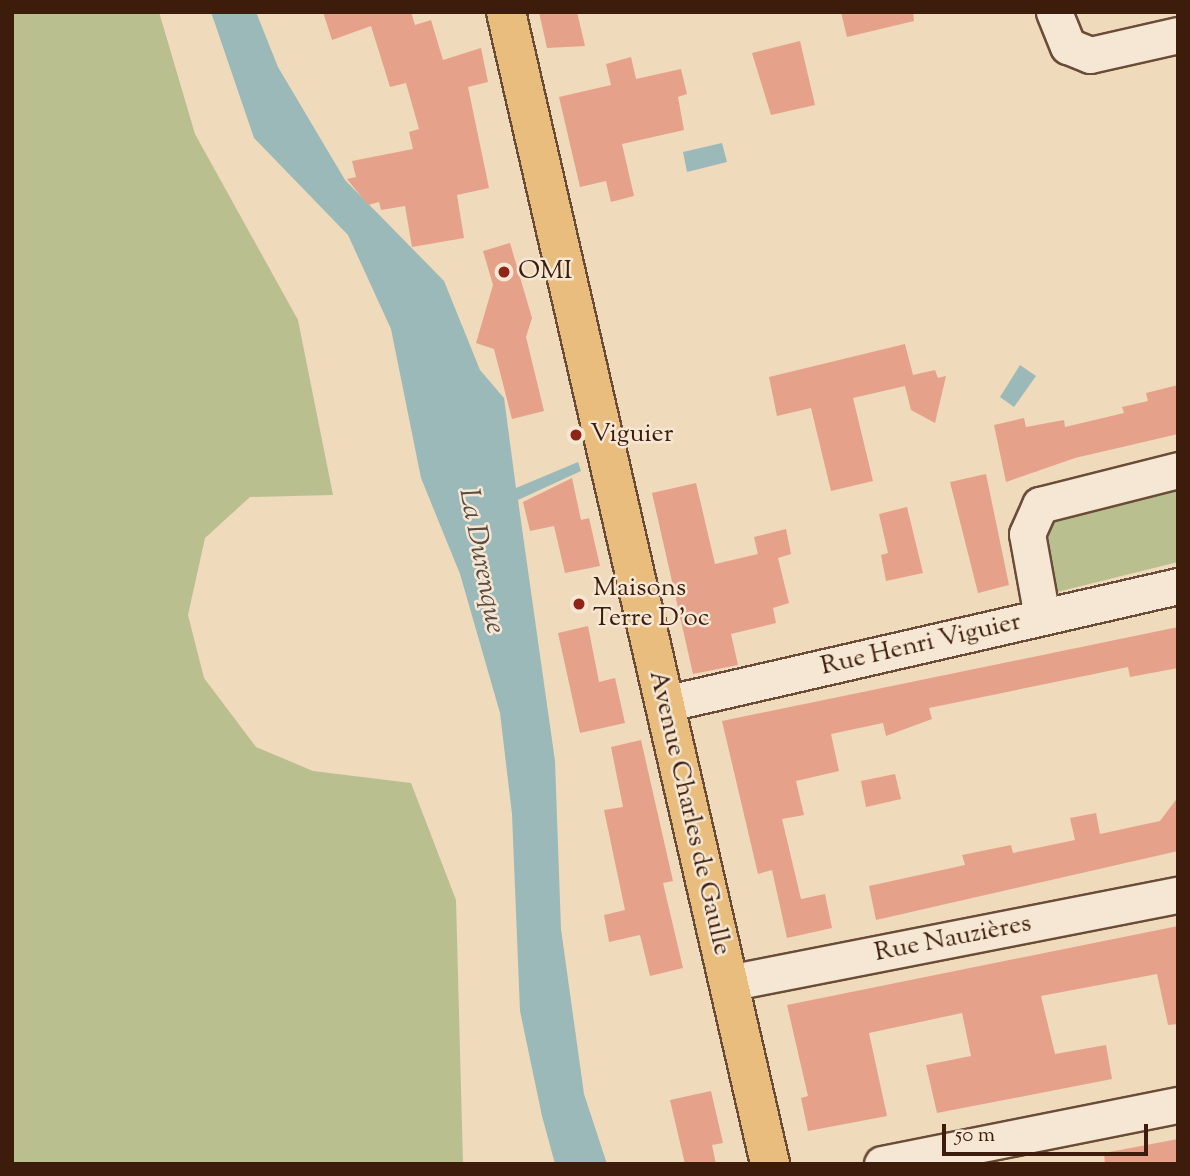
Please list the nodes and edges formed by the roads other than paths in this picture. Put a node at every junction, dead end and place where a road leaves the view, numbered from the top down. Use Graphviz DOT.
graph roads {
  1 [pos="506,12"];
  2 [pos="1054,12"];
  3 [pos="1178,36"];
  4 [pos="1178,470"];
  5 [pos="1178,586"];
  6 [pos="1042,617"];
  7 [pos="664,704"];
  8 [pos="1178,895"];
  9 [pos="728,984"];
  10 [pos="1178,1105"];
  11 [pos="770,1164"];
  12 [pos="882,1164"];
  1 -- 7 [label="main road, Avenue Charles de Gaulle"];
  2 -- 3 [label="street"];
  4 -- 6 [label="street"];
  5 -- 6 [label="street, Rue Henri Viguier"];
  6 -- 7 [label="street, Rue Henri Viguier"];
  7 -- 9 [label="main road, Avenue Charles de Gaulle"];
  8 -- 9 [label="street, Rue Nauzières"];
  9 -- 11 [label="main road, Avenue Charles de Gaulle"];
  10 -- 12 [label="street"];
}
